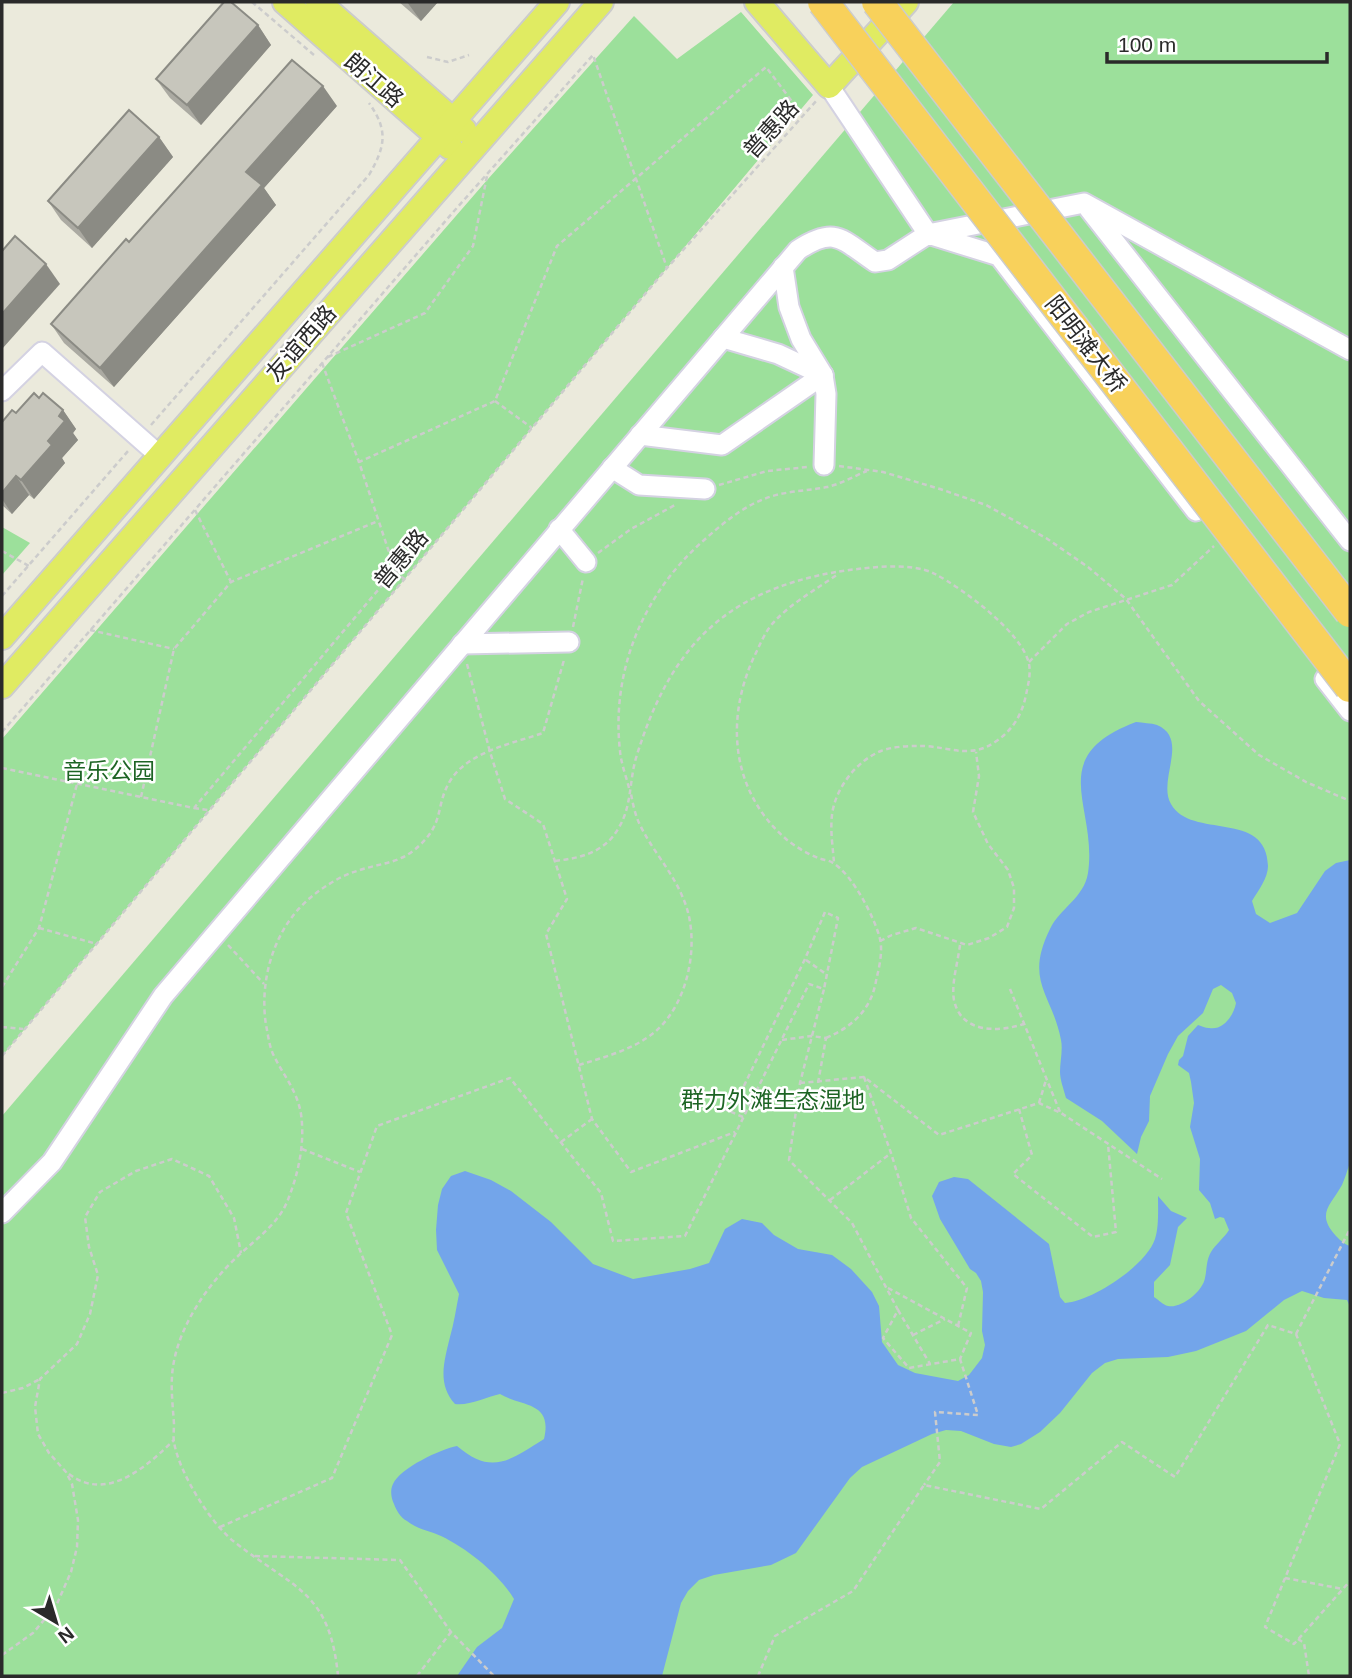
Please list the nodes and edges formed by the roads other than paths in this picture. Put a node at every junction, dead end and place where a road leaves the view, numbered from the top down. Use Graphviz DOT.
graph roads {
  1 [pos="285,2"];
  2 [pos="318,2"];
  3 [pos="557,2"];
  4 [pos="601,2"];
  5 [pos="757,2"];
  6 [pos="823,2"];
  7 [pos="877,2"];
  8 [pos="906,2"];
  9 [pos="829,86"];
  10 [pos="446,128"];
  11 [pos="470,150"];
  12 [pos="1084,203"];
  13 [pos="928,234"];
  14 [pos="783,267"];
  15 [pos="723,338"];
  16 [pos="1350,351"];
  17 [pos="823,375"];
  18 [pos="2,391"];
  19 [pos="640,435"];
  20 [pos="160,456"];
  21 [pos="824,465"];
  22 [pos="612,468"];
  23 [pos="705,489"];
  24 [pos="559,529"];
  25 [pos="1350,541"];
  26 [pos="586,562"];
  27 [pos="1350,612"];
  28 [pos="2,637"];
  29 [pos="569,642"];
  30 [pos="462,644"];
  31 [pos="2,686"];
  32 [pos="1350,687"];
  33 [pos="1350,711"];
  34 [pos="2,1213"];
  1 -- 10 [label="main road, 朗江路"];
  2 -- 10 [label="main road, 朗江路"];
  3 -- 10 [label="main road, 友谊西路"];
  4 -- 11 [label="main road, 友谊西路"];
  5 -- 9 [label="main road"];
  6 -- 32 [label="highway, 阳明滩大桥, bridge"];
  7 -- 27 [label="highway, 阳明滩大桥, bridge"];
  8 -- 9 [label="main road"];
  9 -- 13 [label="street"];
  10 -- 11 [label="main road, 朗江路"];
  10 -- 20 [label="main road, 友谊西路"];
  11 -- 31 [label="main road, 友谊西路"];
  12 -- 13 [label="street"];
  12 -- 16 [label="street"];
  12 -- 25 [label="street"];
  13 -- 14 [label="street"];
  13 -- 33 [label="street"];
  14 -- 15 [label="street"];
  14 -- 17 [label="street"];
  15 -- 17 [label="street"];
  15 -- 19 [label="street"];
  17 -- 19 [label="street"];
  17 -- 21 [label="street"];
  18 -- 20 [label="street"];
  19 -- 22 [label="street"];
  20 -- 28 [label="main road, 友谊西路"];
  22 -- 23 [label="street"];
  22 -- 24 [label="street"];
  24 -- 26 [label="street"];
  24 -- 30 [label="street"];
  29 -- 30 [label="street"];
  30 -- 34 [label="street"];
}
